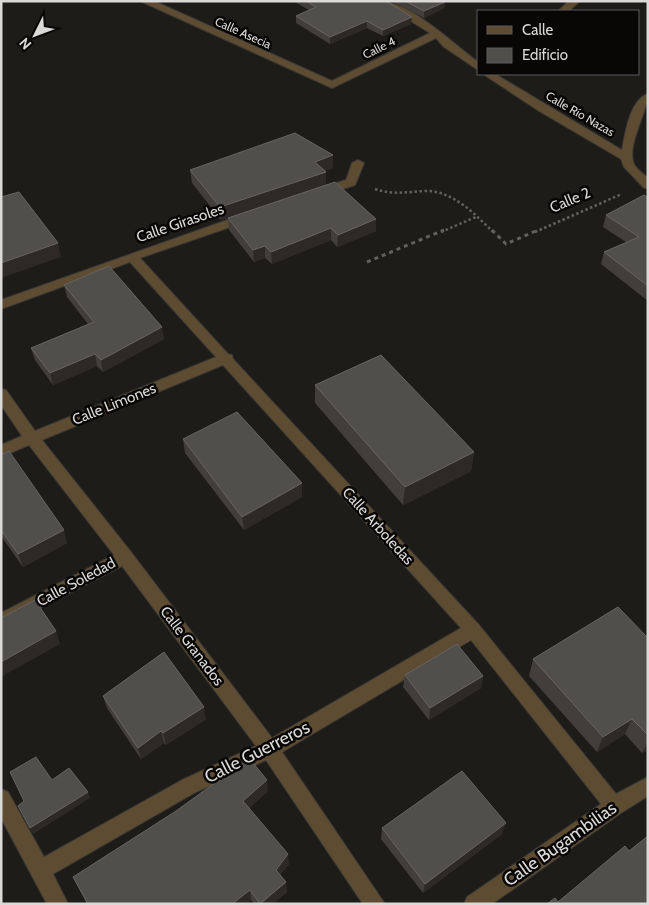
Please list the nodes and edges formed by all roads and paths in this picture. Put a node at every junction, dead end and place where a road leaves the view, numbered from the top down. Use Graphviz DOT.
graph roads {
  1 [pos="145,1"];
  2 [pos="383,1"];
  3 [pos="575,1"];
  4 [pos="564,10"];
  5 [pos="437,33"];
  6 [pos="477,54"];
  7 [pos="466,59"];
  8 [pos="477,66"];
  9 [pos="490,75"];
  10 [pos="332,86"];
  11 [pos="648,97"];
  12 [pos="627,157"];
  13 [pos="358,162"];
  14 [pos="351,182"];
  15 [pos="647,184"];
  16 [pos="306,197"];
  17 [pos="260,213"];
  18 [pos="476,217"];
  19 [pos="132,257"];
  20 [pos="367,262"];
  21 [pos="1,305"];
  22 [pos="227,358"];
  23 [pos="1,394"];
  24 [pos="31,437"];
  25 [pos="1,451"];
  26 [pos="125,557"];
  27 [pos="1,621"];
  28 [pos="473,630"];
  29 [pos="269,749"];
  30 [pos="648,786"];
  31 [pos="1,798"];
  32 [pos="614,806"];
  33 [pos="39,871"];
  34 [pos="58,904"];
  35 [pos="375,904"];
  36 [pos="474,904"];
  1 -- 10 [label="street, Calle Asecia"];
  2 -- 5 [label="street"];
  3 -- 4 [label="street"];
  5 -- 7 [label="street"];
  5 -- 10 [label="street, Calle 4"];
  6 -- 7 [label="street"];
  7 -- 8 [label="street"];
  9 -- 12 [label="street, Calle Río Nazas"];
  11 -- 12 [label="street"];
  12 -- 15 [label="street, Calle Río Nazas"];
  13 -- 14 [label="street"];
  14 -- 16 [label="street"];
  14 -- 18 [label="path"];
  15 -- 18 [label="path, Calle 2"];
  17 -- 19 [label="street, Calle Girasoles"];
  18 -- 20 [label="path"];
  19 -- 21 [label="street, Calle Girasoles"];
  19 -- 22 [label="street, Calle Arboledas"];
  22 -- 24 [label="street, Calle Limones"];
  22 -- 28 [label="street, Calle Arboledas"];
  23 -- 24 [label="street, Calle Granados"];
  24 -- 25 [label="street, Calle Limones"];
  24 -- 26 [label="street, Calle Granados"];
  26 -- 27 [label="street, Calle Soledad"];
  26 -- 29 [label="street, Calle Granados"];
  28 -- 29 [label="street, Calle Guerreros"];
  28 -- 32 [label="street, Calle Arboledas"];
  29 -- 33 [label="street, Calle Guerreros"];
  29 -- 35 [label="street, Calle Granados"];
  30 -- 32 [label="street, Calle Bugambilias"];
  31 -- 33 [label="street"];
  32 -- 36 [label="street, Calle Bugambilias"];
  33 -- 34 [label="street"];
}
